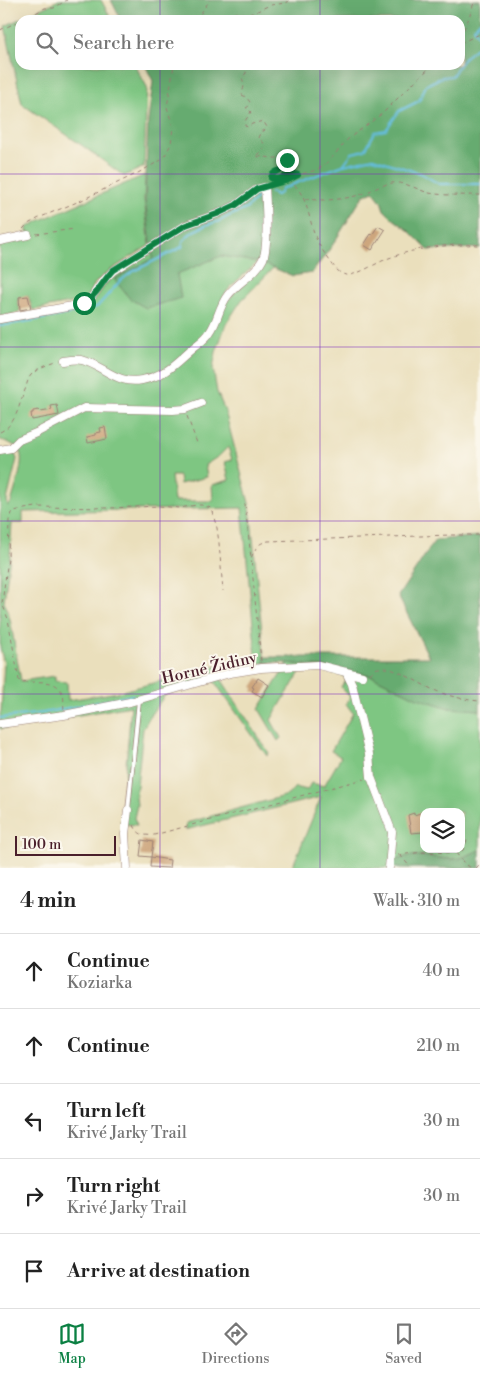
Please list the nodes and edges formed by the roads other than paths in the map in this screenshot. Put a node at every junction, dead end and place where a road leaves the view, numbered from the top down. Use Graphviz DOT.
graph roads {
  1 [pos="28,236"];
  2 [pos="0,240"];
  3 [pos="0,319"];
  4 [pos="63,361"];
  5 [pos="200,404"];
  6 [pos="0,450"];
  7 [pos="346,672"];
  8 [pos="362,676"];
  9 [pos="139,699"];
  10 [pos="0,724"];
  11 [pos="128,810"];
  12 [pos="127,868"];
  13 [pos="389,868"];
  1 -- 2 [label="street"];
  3 -- 4 [label="street"];
  5 -- 6 [label="street"];
  7 -- 8 [label="street, Horné Židiny"];
  7 -- 9 [label="street, Horné Židiny"];
  7 -- 13 [label="street"];
  9 -- 10 [label="street, Horné Židiny"];
  9 -- 11 [label="lane"];
  11 -- 12 [label="street"];
}
